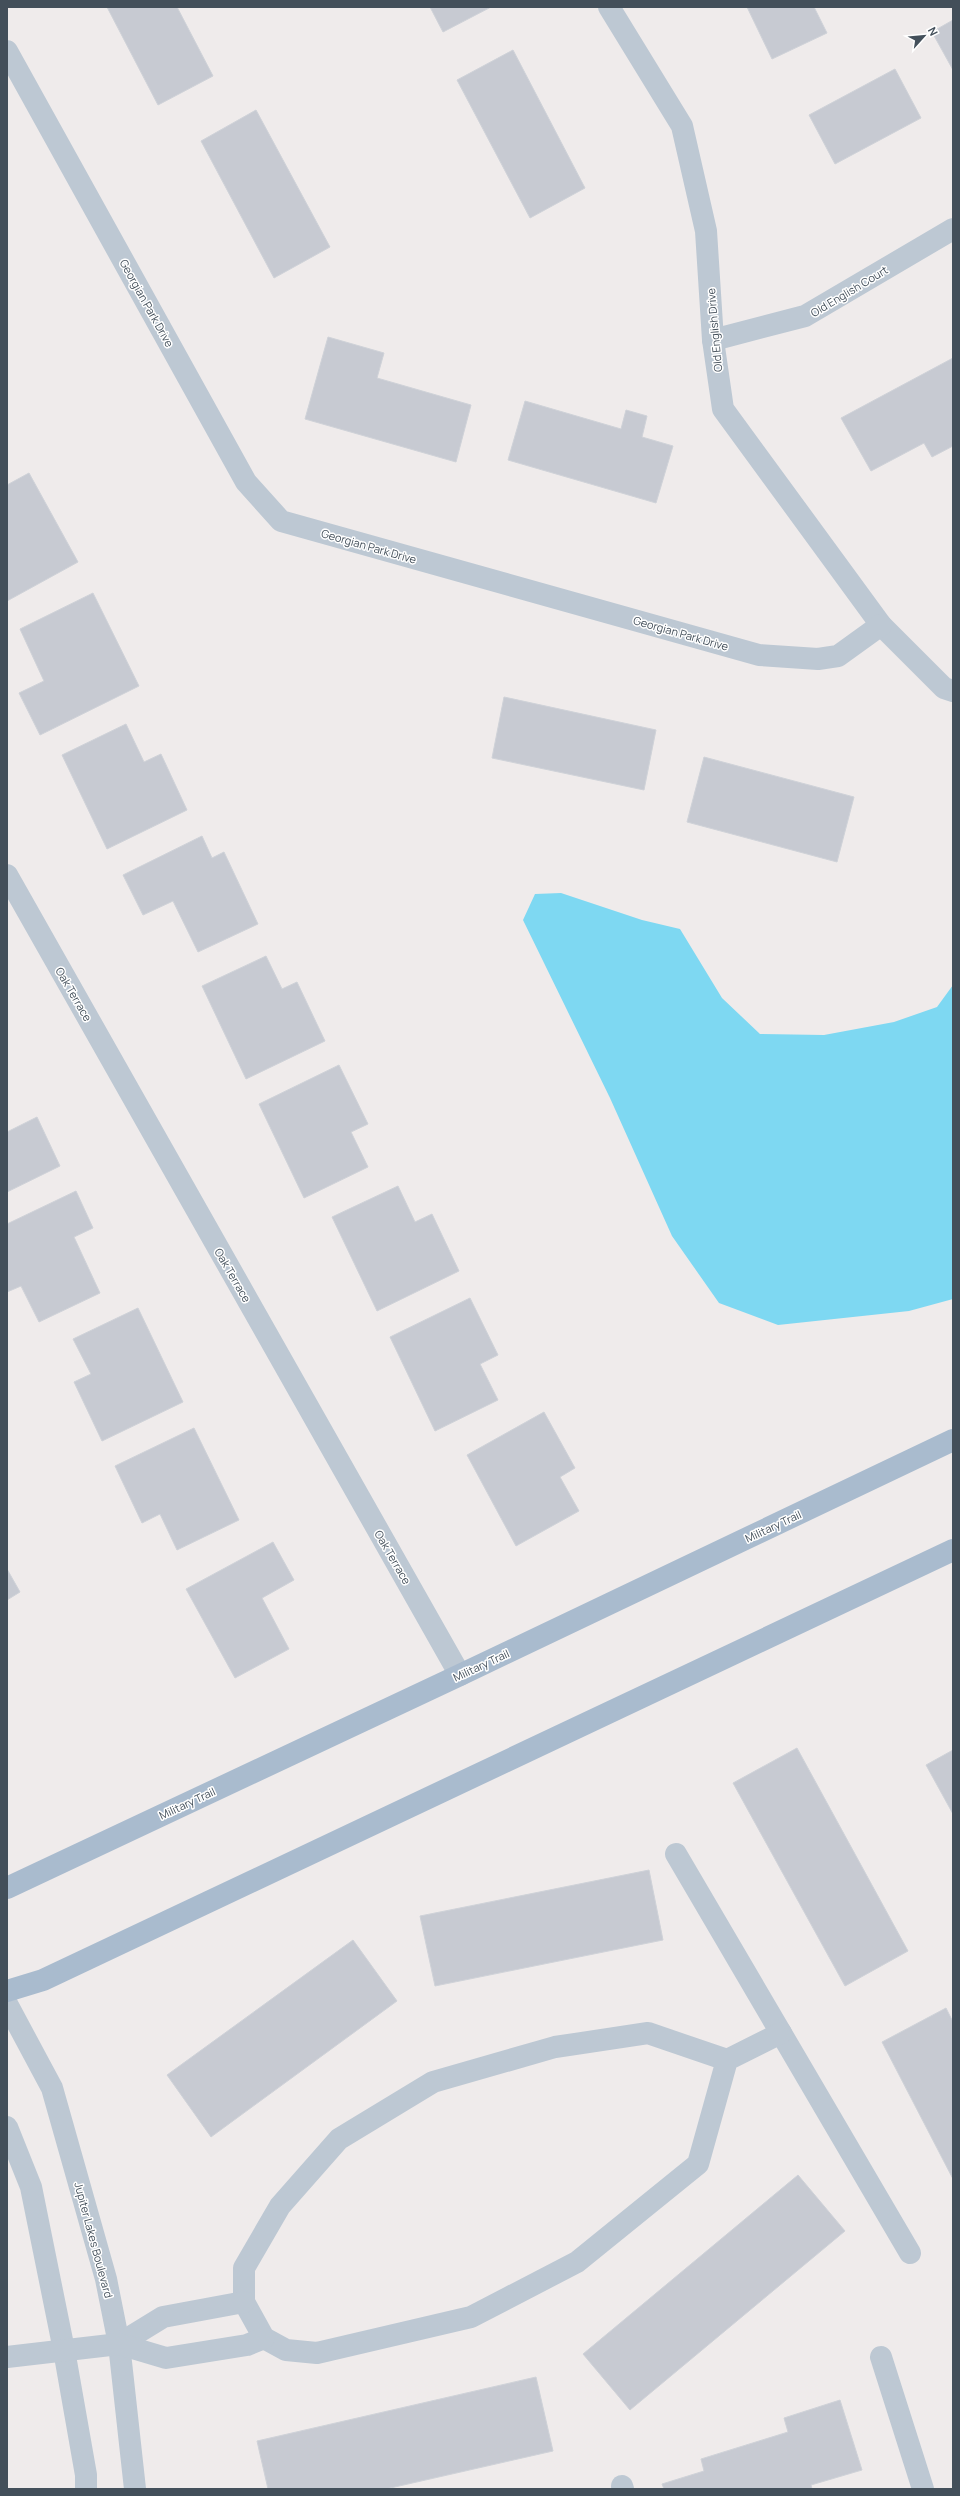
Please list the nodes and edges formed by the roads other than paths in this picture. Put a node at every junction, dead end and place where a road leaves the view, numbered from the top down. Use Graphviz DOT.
graph roads {
  1 [pos="609,7"];
  2 [pos="7,51"];
  3 [pos="953,229"];
  4 [pos="713,340"];
  5 [pos="881,625"];
  6 [pos="953,691"];
  7 [pos="7,876"];
  8 [pos="953,1440"];
  9 [pos="953,1550"];
  10 [pos="460,1676"];
  11 [pos="676,1854"];
  12 [pos="7,1888"];
  13 [pos="7,1991"];
  14 [pos="7,2004"];
  15 [pos="781,2033"];
  16 [pos="727,2060"];
  17 [pos="7,2127"];
  18 [pos="910,2253"];
  19 [pos="244,2302"];
  20 [pos="264,2338"];
  21 [pos="118,2344"];
  22 [pos="64,2350"];
  23 [pos="7,2357"];
  24 [pos="880,2357"];
  25 [pos="86,2489"];
  26 [pos="135,2489"];
  27 [pos="923,2489"];
  1 -- 4 [label="street, Old English Drive"];
  2 -- 5 [label="street, Georgian Park Drive"];
  3 -- 4 [label="street, Old English Court"];
  4 -- 5 [label="street, Old English Drive"];
  5 -- 6 [label="street"];
  7 -- 10 [label="street, Oak Terrace"];
  8 -- 10 [label="main road, Military Trail"];
  9 -- 13 [label="main road"];
  10 -- 12 [label="main road, Military Trail"];
  11 -- 15 [label="street"];
  14 -- 21 [label="street, Jupiter Lakes Boulevard"];
  15 -- 16 [label="street"];
  15 -- 18 [label="street"];
  16 -- 19 [label="street"];
  16 -- 20 [label="street"];
  17 -- 22 [label="street"];
  19 -- 20 [label="street"];
  19 -- 21 [label="street"];
  20 -- 21 [label="street"];
  21 -- 22 [label="street"];
  21 -- 26 [label="street, Jupiter Lakes Boulevard"];
  22 -- 23 [label="street"];
  22 -- 25 [label="street"];
  24 -- 27 [label="street"];
}
